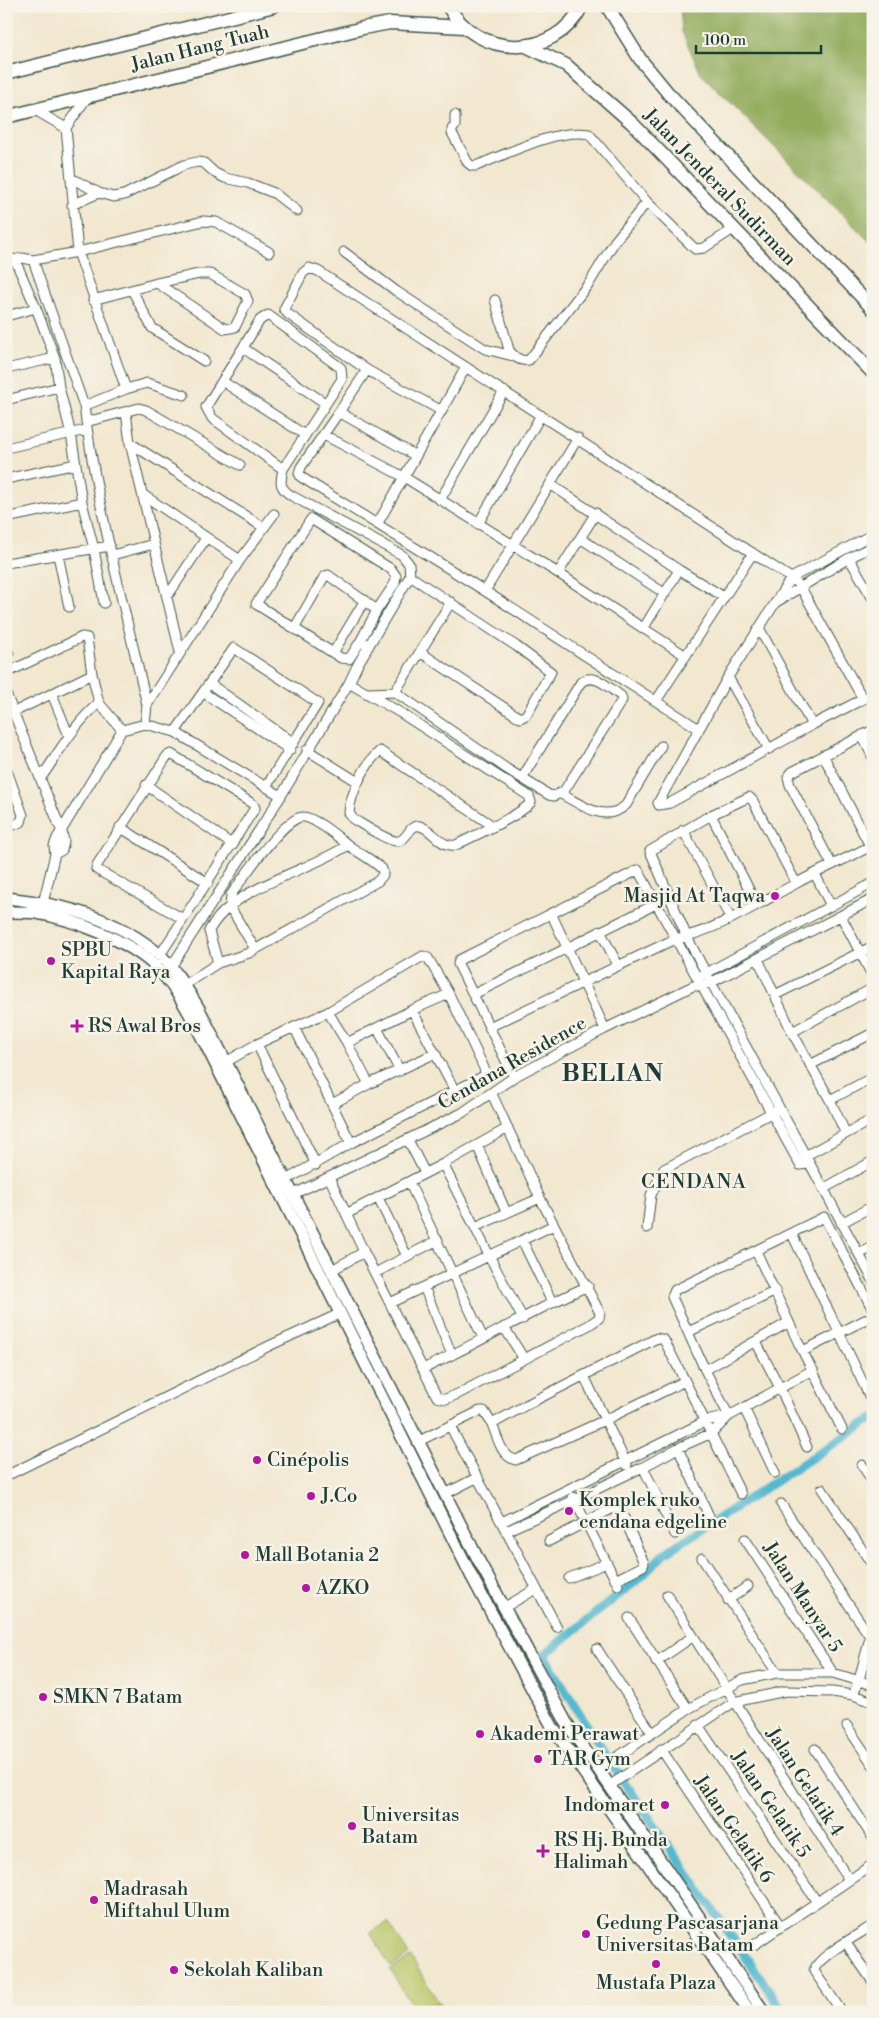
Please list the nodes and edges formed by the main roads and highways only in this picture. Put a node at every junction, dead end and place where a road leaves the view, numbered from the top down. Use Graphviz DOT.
graph roads {
  1 [pos="274,6"];
  2 [pos="448,6"];
  3 [pos="582,6"];
  4 [pos="607,6"];
  5 [pos="464,27"];
  6 [pos="526,46"];
  7 [pos="6,73"];
  8 [pos="6,117"];
  9 [pos="873,309"];
  10 [pos="873,373"];
  11 [pos="6,898"];
  12 [pos="6,912"];
  13 [pos="264,1151"];
  14 [pos="526,1648"];
  15 [pos="514,1654"];
  16 [pos="750,2012"];
  17 [pos="764,2012"];
  1 -- 7 [label="highway, Jalan Hang Tuah"];
  2 -- 5 [label="highway"];
  3 -- 6 [label="highway"];
  4 -- 9 [label="highway, Jalan Jenderal Sudirman"];
  5 -- 6 [label="highway"];
  5 -- 8 [label="highway, Jalan Hang Tuah"];
  6 -- 10 [label="highway, Jalan Jenderal Sudirman"];
  11 -- 13 [label="main road"];
  12 -- 13 [label="main road"];
  13 -- 14 [label="main road"];
  13 -- 15 [label="main road"];
  14 -- 15 [label="main road"];
  14 -- 17 [label="main road"];
  15 -- 16 [label="main road"];
}
